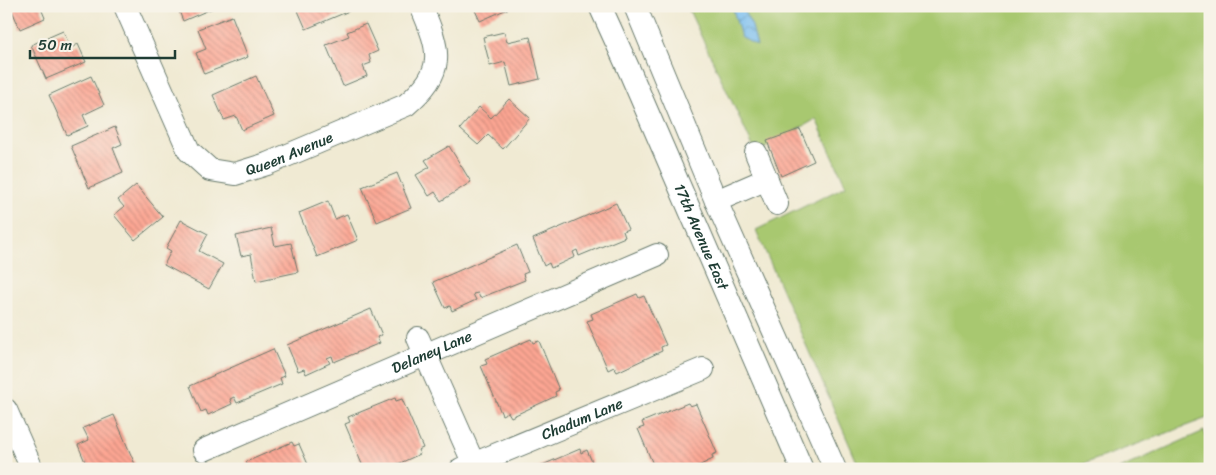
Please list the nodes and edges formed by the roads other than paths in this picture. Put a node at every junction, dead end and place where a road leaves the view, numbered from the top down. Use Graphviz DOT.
graph roads {
  1 [pos="125,6"];
  2 [pos="421,6"];
  3 [pos="600,6"];
  4 [pos="635,6"];
  5 [pos="756,153"];
  6 [pos="766,179"];
  7 [pos="716,201"];
  8 [pos="777,204"];
  9 [pos="657,255"];
  10 [pos="422,346"];
  11 [pos="703,369"];
  12 [pos="6,410"];
  13 [pos="204,450"];
  14 [pos="470,467"];
  15 [pos="32,469"];
  16 [pos="802,469"];
  17 [pos="835,469"];
  1 -- 2 [label="street, Queen Avenue"];
  3 -- 16 [label="street, 17th Avenue East"];
  4 -- 7 [label="street, 17th Avenue East"];
  5 -- 6 [label="street"];
  6 -- 7 [label="street"];
  6 -- 8 [label="street"];
  7 -- 17 [label="street, 17th Avenue East"];
  9 -- 10 [label="street, Delaney Lane"];
  10 -- 13 [label="street, Delaney Lane"];
  10 -- 14 [label="street"];
  11 -- 14 [label="street, Chadum Lane"];
  12 -- 15 [label="street"];
}
